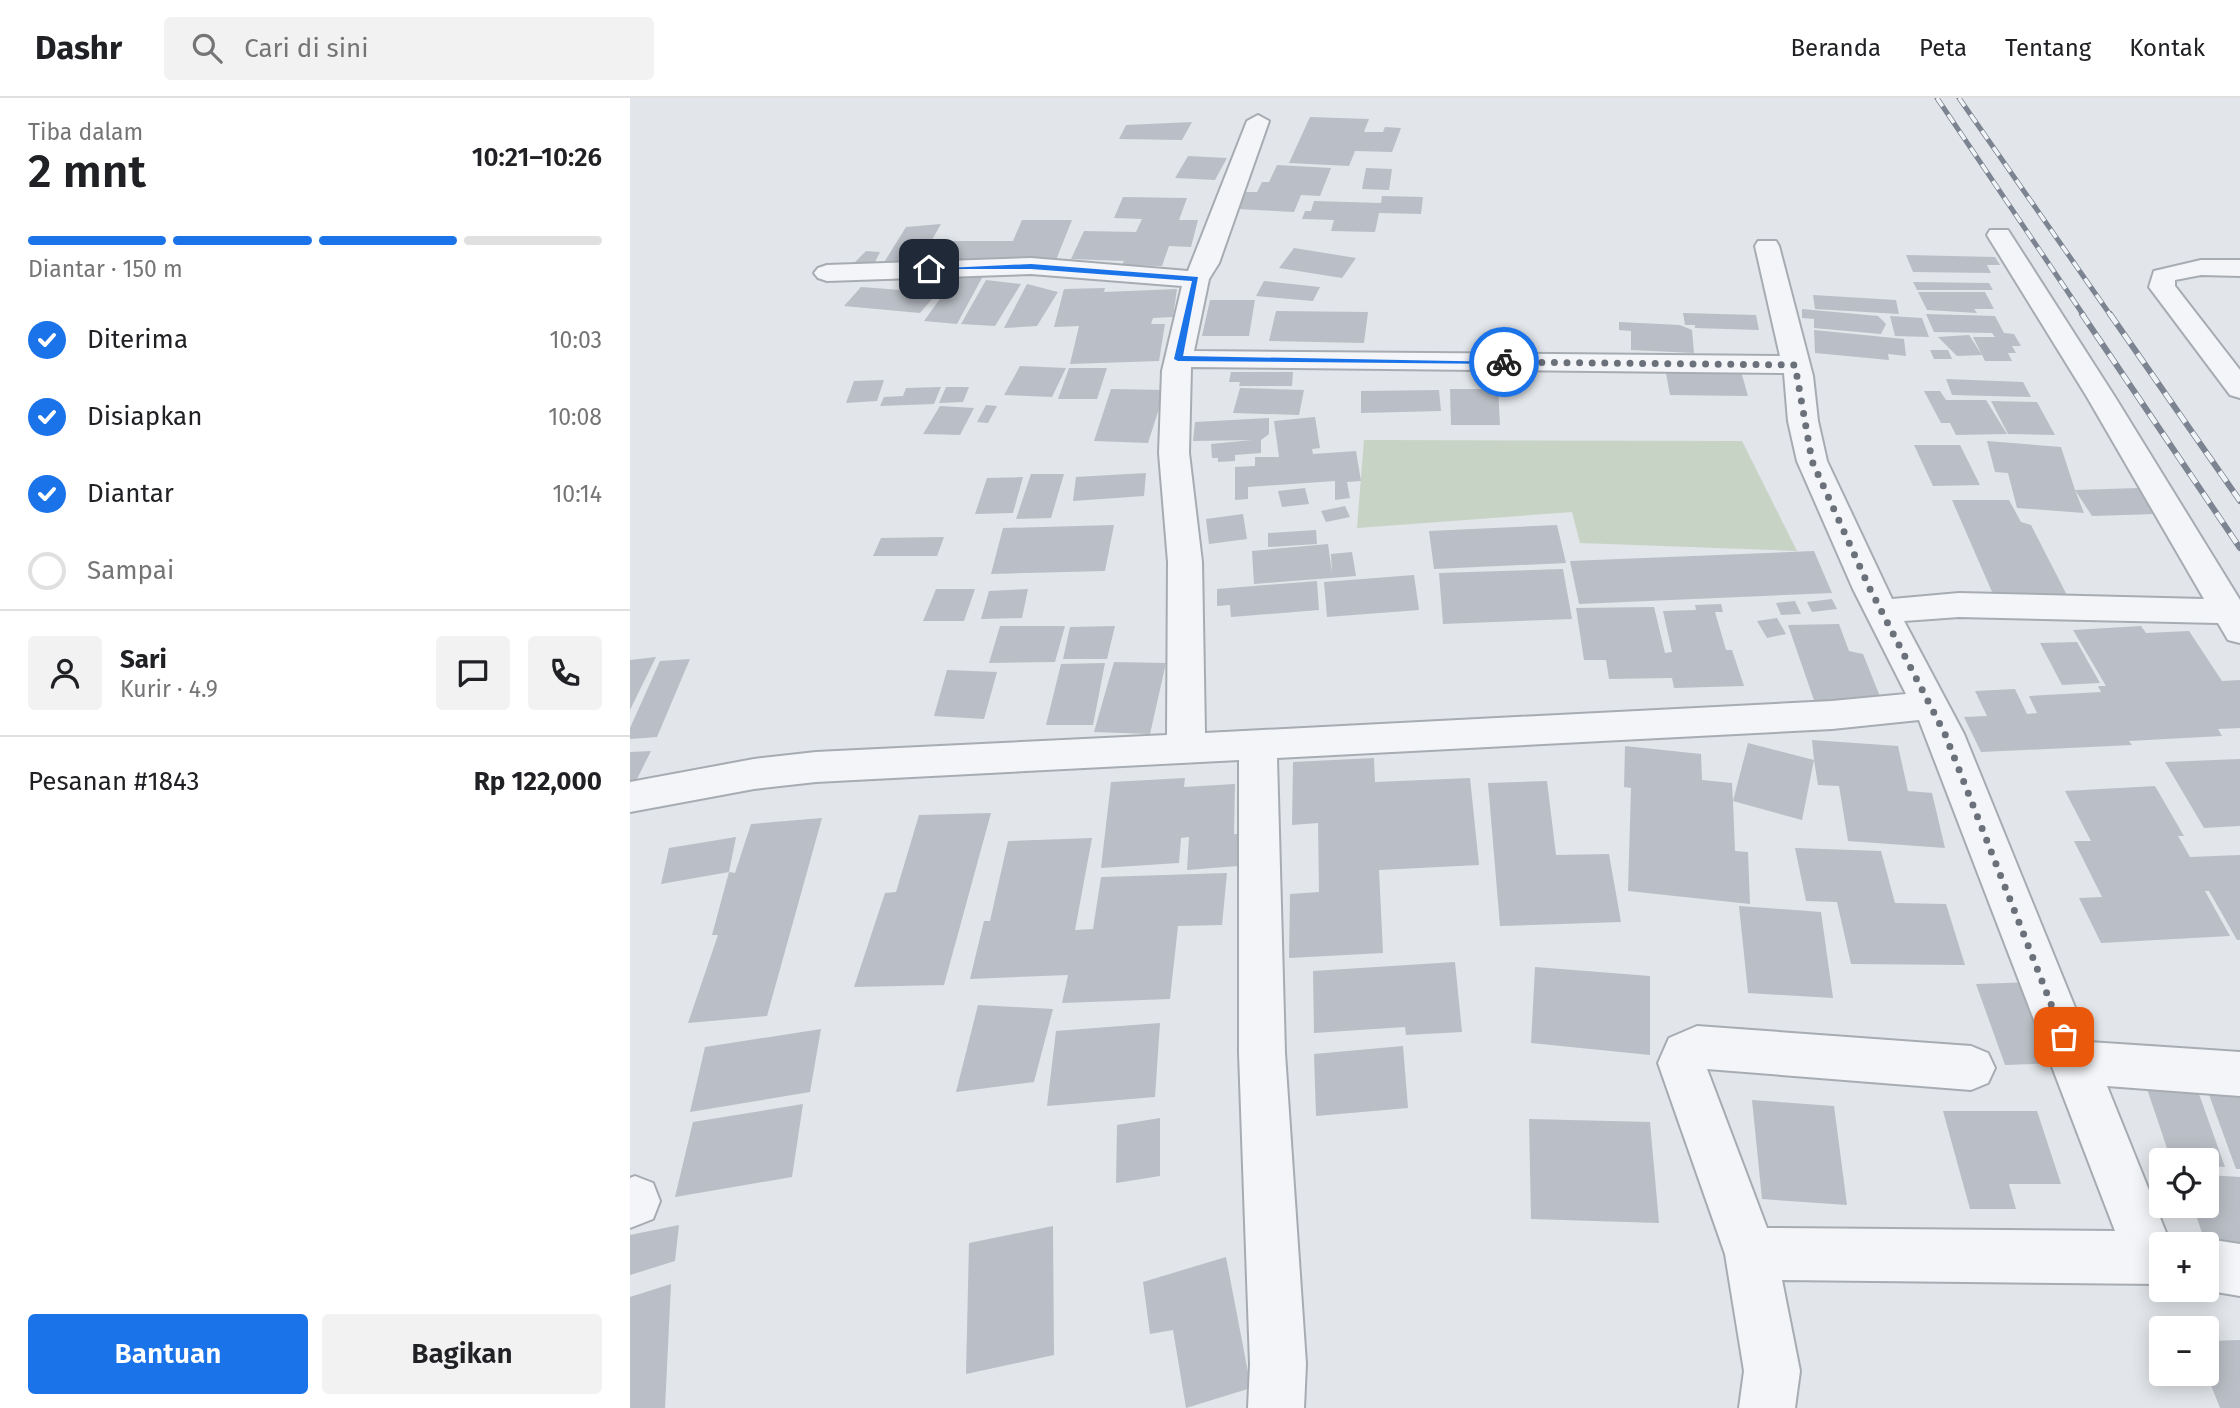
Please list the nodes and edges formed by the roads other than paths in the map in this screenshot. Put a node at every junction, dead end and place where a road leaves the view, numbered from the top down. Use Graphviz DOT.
graph roads {
  1 [pos="1258,121"];
  2 [pos="1999,235"];
  3 [pos="1767,246"];
  4 [pos="2240,268"];
  5 [pos="827,273"];
  6 [pos="1196,279"];
  7 [pos="1178,359"];
  8 [pos="1795,365"];
  9 [pos="2240,389"];
  10 [pos="1884,611"];
  11 [pos="2236,618"];
  12 [pos="1931,705"];
  13 [pos="1258,746"];
  14 [pos="1186,749"];
  15 [pos="630,797"];
  16 [pos="2074,1062"];
  17 [pos="1971,1068"];
  18 [pos="2240,1074"];
  19 [pos="2149,1240"];
  20 [pos="1751,1254"];
  21 [pos="2149,1257"];
  22 [pos="2219,1267"];
  23 [pos="2240,1270"];
  24 [pos="1276,1408"];
  25 [pos="1767,1408"];
  1 -- 6 [label="street"];
  2 -- 11 [label="street"];
  3 -- 8 [label="street"];
  4 -- 9 [label="street"];
  5 -- 6 [label="street"];
  6 -- 7 [label="street"];
  7 -- 8 [label="street"];
  7 -- 14 [label="street"];
  8 -- 10 [label="street"];
  10 -- 11 [label="street"];
  10 -- 12 [label="street"];
  12 -- 13 [label="street"];
  12 -- 16 [label="street"];
  13 -- 14 [label="street"];
  13 -- 24 [label="street"];
  14 -- 15 [label="street"];
  16 -- 18 [label="street"];
  16 -- 19 [label="street"];
  17 -- 20 [label="street"];
  20 -- 21 [label="street"];
  20 -- 25 [label="street"];
  22 -- 23 [label="street"];
}
